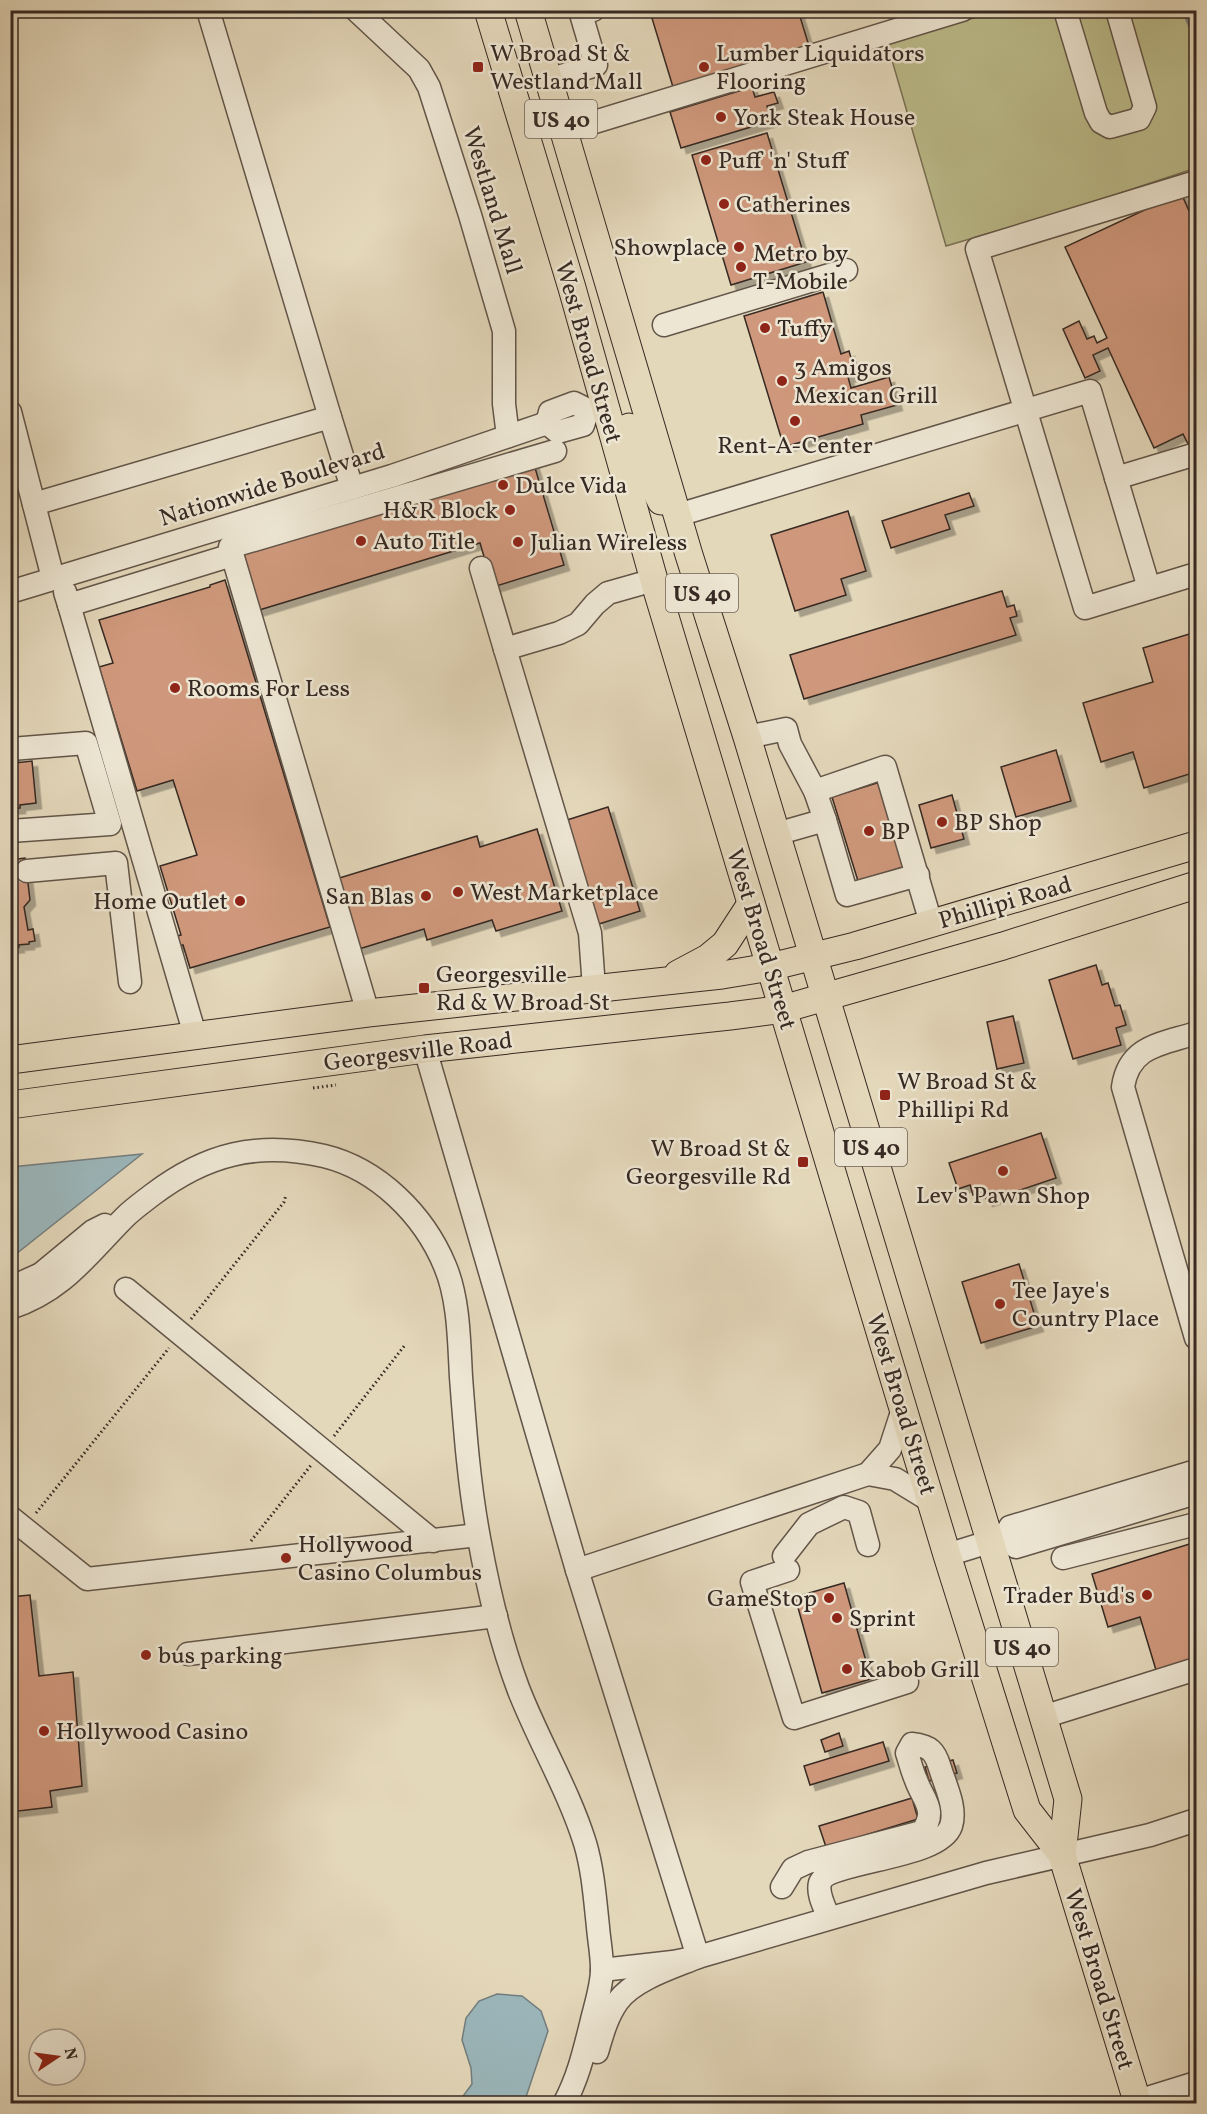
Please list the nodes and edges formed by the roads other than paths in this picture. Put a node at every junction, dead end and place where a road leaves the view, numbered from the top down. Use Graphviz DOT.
graph roads {
  1 [pos="208,10"];
  2 [pos="356,10"];
  3 [pos="489,10"];
  4 [pos="528,10"];
  5 [pos="593,10"];
  6 [pos="962,10"];
  7 [pos="1065,10"];
  8 [pos="1117,10"];
  9 [pos="549,80"];
  10 [pos="565,131"];
  11 [pos="1197,182"];
  12 [pos="555,231"];
  13 [pos="846,270"];
  14 [pos="664,326"];
  15 [pos="641,392"];
  16 [pos="596,408"];
  17 [pos="1026,411"];
  18 [pos="10,412"];
  19 [pos="330,417"];
  20 [pos="508,436"];
  21 [pos="555,451"];
  22 [pos="1197,454"];
  23 [pos="1116,478"];
  24 [pos="352,488"];
  25 [pos="34,504"];
  26 [pos="678,515"];
  27 [pos="232,555"];
  28 [pos="481,568"];
  29 [pos="1197,574"];
  30 [pos="56,577"];
  31 [pos="654,580"];
  32 [pos="1149,588"];
  33 [pos="10,592"];
  34 [pos="69,605"];
  35 [pos="505,650"];
  36 [pos="734,698"];
  37 [pos="747,738"];
  38 [pos="11,749"];
  39 [pos="815,791"];
  40 [pos="825,820"];
  41 [pos="10,831"];
  42 [pos="776,834"];
  43 [pos="1197,845"];
  44 [pos="27,871"];
  45 [pos="918,875"];
  46 [pos="1197,885"];
  47 [pos="751,904"];
  48 [pos="931,923"];
  49 [pos="814,957"];
  50 [pos="770,967"];
  51 [pos="666,980"];
  52 [pos="130,982"];
  53 [pos="594,988"];
  54 [pos="825,997"];
  55 [pos="783,1009"];
  56 [pos="368,1013"];
  57 [pos="1197,1033"];
  58 [pos="195,1035"];
  59 [pos="425,1049"];
  60 [pos="10,1060"];
  61 [pos="10,1105"];
  62 [pos="128,1214"];
  63 [pos="10,1288"];
  64 [pos="126,1289"];
  65 [pos="10,1308"];
  66 [pos="1197,1338"];
  67 [pos="903,1409"];
  68 [pos="1197,1471"];
  69 [pos="867,1474"];
  70 [pos="1197,1493"];
  71 [pos="931,1501"];
  72 [pos="21,1518"];
  73 [pos="1197,1524"];
  74 [pos="478,1535"];
  75 [pos="998,1539"];
  76 [pos="433,1541"];
  77 [pos="868,1545"];
  78 [pos="947,1555"];
  79 [pos="1063,1558"];
  80 [pos="577,1570"];
  81 [pos="496,1616"];
  82 [pos="188,1654"];
  83 [pos="1197,1669"];
  84 [pos="907,1682"];
  85 [pos="1043,1717"];
  86 [pos="1197,1820"];
  87 [pos="1062,1855"];
  88 [pos="782,1887"];
  89 [pos="829,1918"];
  90 [pos="698,1957"];
  91 [pos="602,1970"];
  92 [pos="1197,2084"];
  93 [pos="566,2100"];
  94 [pos="1138,2102"];
  1 -- 19 [label="lane"];
  2 -- 20 [label="lane, Westland Mall"];
  3 -- 12 [label="main road, West Broad Street / US 40"];
  4 -- 9 [label="main road, West Broad Street / US 40"];
  5 -- 9 [label="lane"];
  6 -- 10 [label="lane"];
  7 -- 8 [label="lane"];
  9 -- 10 [label="main road, West Broad Street / US 40"];
  10 -- 15 [label="main road, West Broad Street / US 40"];
  11 -- 17 [label="lane"];
  12 -- 15 [label="main road"];
  12 -- 16 [label="main road, West Broad Street / US 40"];
  13 -- 14 [label="lane"];
  15 -- 26 [label="main road, West Broad Street / US 40"];
  16 -- 20 [label="lane, Nationwide Boulevard"];
  16 -- 31 [label="main road, West Broad Street / US 40"];
  16 -- 36 [label="main road"];
  17 -- 23 [label="lane"];
  17 -- 26 [label="lane"];
  17 -- 32 [label="lane"];
  18 -- 25 [label="lane"];
  19 -- 24 [label="lane"];
  19 -- 25 [label="lane"];
  20 -- 24 [label="lane, Nationwide Boulevard"];
  21 -- 27 [label="lane"];
  22 -- 23 [label="lane"];
  23 -- 32 [label="lane"];
  24 -- 30 [label="lane, Nationwide Boulevard"];
  25 -- 30 [label="lane"];
  26 -- 36 [label="main road, West Broad Street / US 40"];
  27 -- 34 [label="lane"];
  27 -- 56 [label="lane"];
  28 -- 35 [label="lane"];
  29 -- 32 [label="lane"];
  30 -- 33 [label="lane, Nationwide Boulevard"];
  30 -- 34 [label="lane"];
  31 -- 35 [label="lane"];
  31 -- 47 [label="main road, West Broad Street / US 40"];
  34 -- 58 [label="lane"];
  35 -- 53 [label="lane"];
  36 -- 37 [label="main road, West Broad Street / US 40"];
  37 -- 39 [label="lane"];
  37 -- 42 [label="main road, West Broad Street / US 40"];
  38 -- 41 [label="lane"];
  39 -- 40 [label="lane"];
  39 -- 45 [label="lane"];
  40 -- 42 [label="lane"];
  40 -- 45 [label="lane"];
  42 -- 49 [label="main road, West Broad Street / US 40"];
  43 -- 48 [label="main road, Phillipi Road"];
  44 -- 52 [label="lane"];
  45 -- 48 [label="lane"];
  46 -- 54 [label="main road, Phillipi Road"];
  47 -- 50 [label="main road, West Broad Street / US 40"];
  47 -- 51 [label="main road"];
  48 -- 49 [label="main road, Phillipi Road"];
  49 -- 50 [label="main road, Georgesville Road"];
  49 -- 54 [label="main road, West Broad Street / US 40"];
  50 -- 51 [label="main road, Georgesville Road"];
  50 -- 55 [label="main road, West Broad Street / US 40"];
  51 -- 53 [label="main road, Georgesville Road"];
  53 -- 56 [label="main road, Georgesville Road"];
  54 -- 55 [label="main road, Georgesville Road"];
  54 -- 75 [label="main road, West Broad Street / US 40"];
  55 -- 59 [label="main road, Georgesville Road"];
  55 -- 67 [label="main road, West Broad Street / US 40"];
  56 -- 58 [label="main road, Georgesville Road"];
  57 -- 66 [label="lane"];
  58 -- 60 [label="main road, Georgesville Road"];
  59 -- 61 [label="main road, Georgesville Road"];
  59 -- 80 [label="lane"];
  62 -- 63 [label="lane"];
  62 -- 65 [label="lane"];
  62 -- 74 [label="lane"];
  64 -- 76 [label="lane"];
  67 -- 69 [label="lane"];
  67 -- 71 [label="main road, West Broad Street / US 40"];
  68 -- 75 [label="lane"];
  69 -- 71 [label="lane"];
  69 -- 80 [label="lane"];
  70 -- 75 [label="lane"];
  71 -- 78 [label="main road, West Broad Street / US 40"];
  72 -- 76 [label="lane"];
  73 -- 79 [label="lane"];
  74 -- 76 [label="lane"];
  74 -- 81 [label="lane"];
  75 -- 78 [label="lane"];
  75 -- 85 [label="main road, West Broad Street / US 40"];
  77 -- 84 [label="lane"];
  78 -- 87 [label="main road, West Broad Street / US 40"];
  80 -- 90 [label="lane"];
  81 -- 82 [label="lane"];
  81 -- 91 [label="lane"];
  83 -- 85 [label="lane"];
  85 -- 87 [label="main road, West Broad Street / US 40"];
  86 -- 87 [label="lane"];
  87 -- 89 [label="lane"];
  87 -- 94 [label="main road, West Broad Street / US 40"];
  88 -- 89 [label="lane"];
  89 -- 90 [label="lane"];
  90 -- 91 [label="lane"];
  90 -- 93 [label="lane"];
  91 -- 93 [label="lane"];
  92 -- 94 [label="lane"];
}
